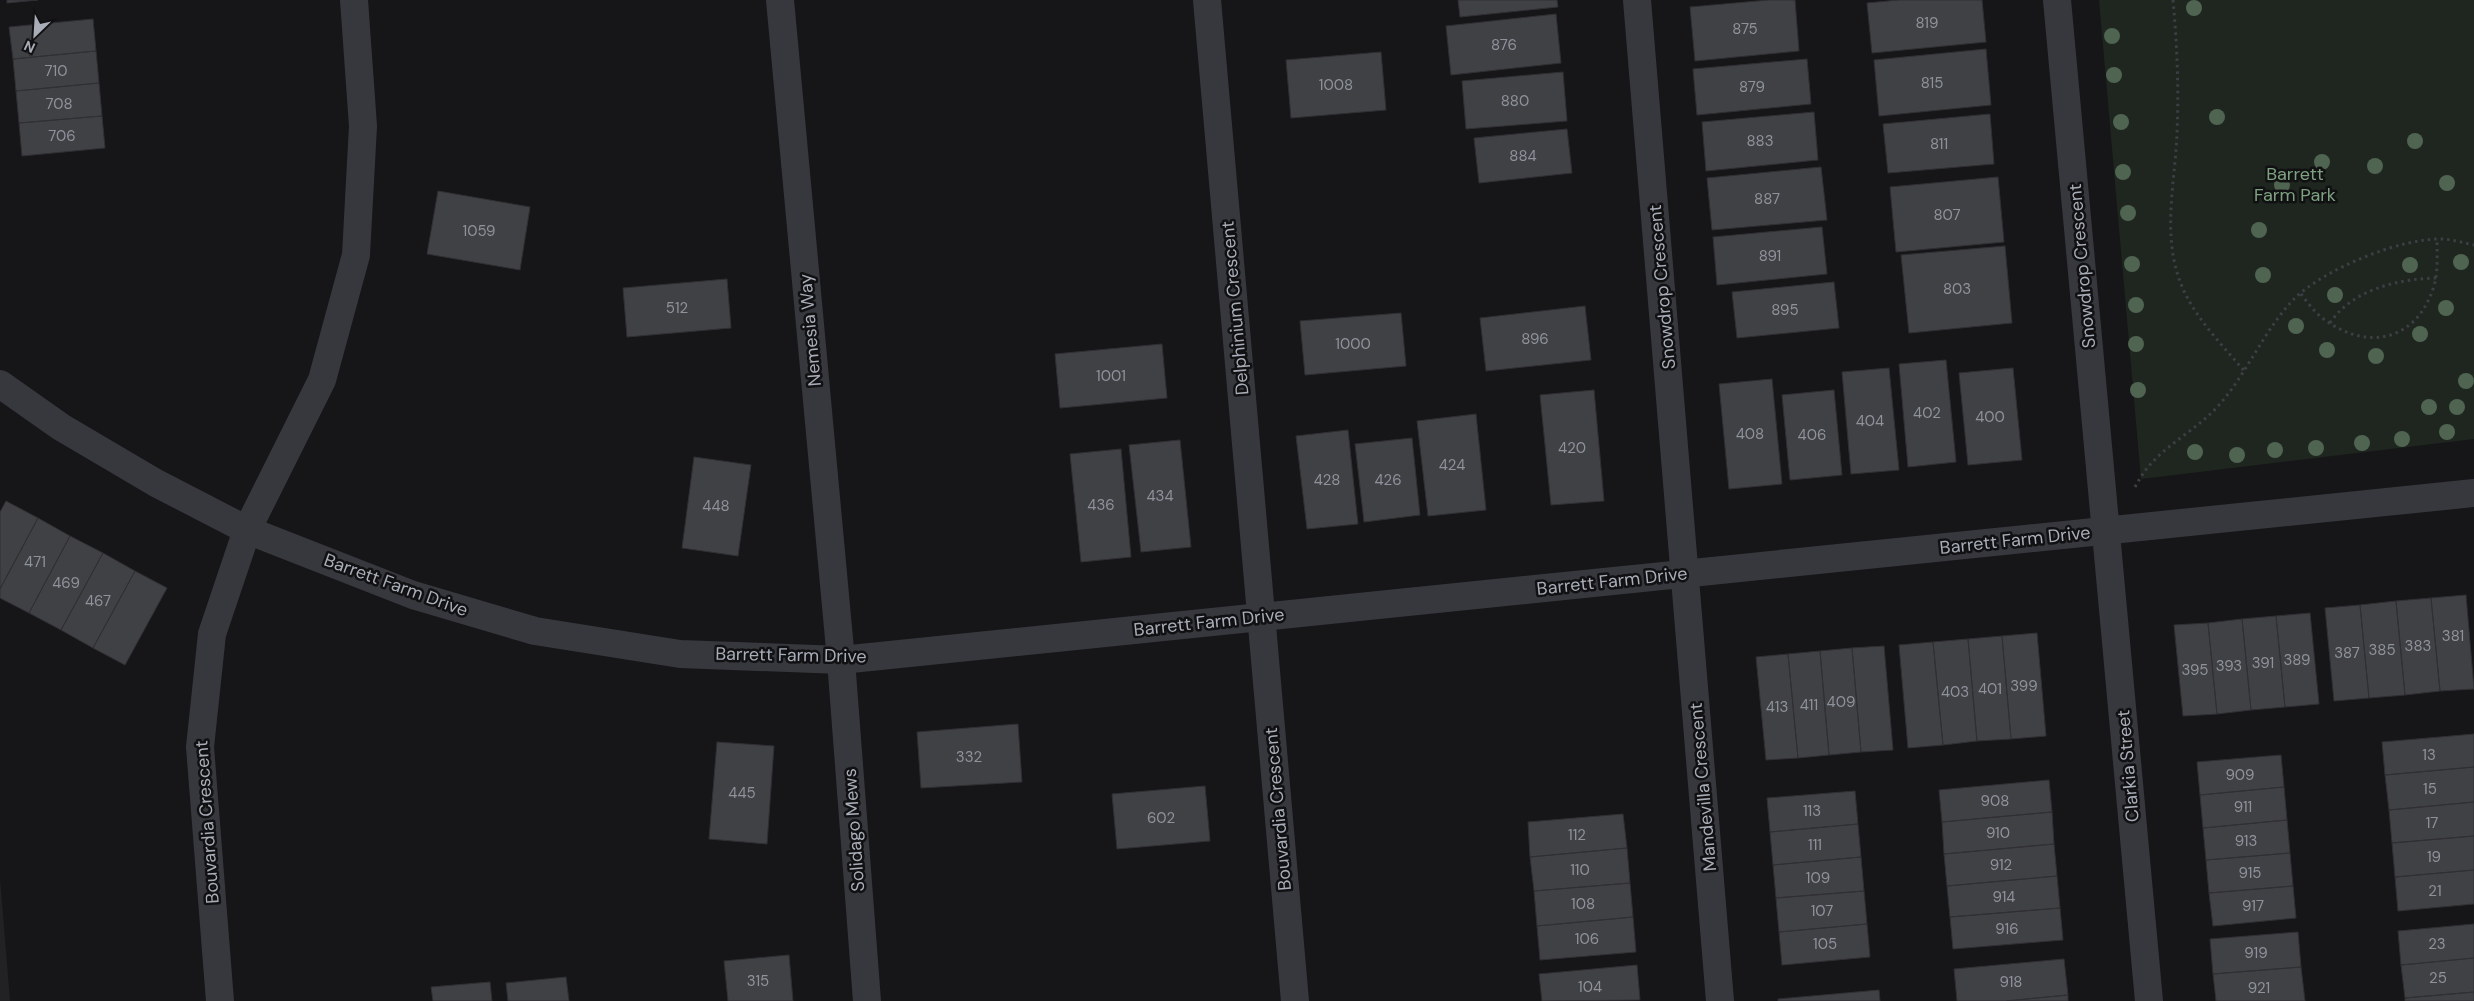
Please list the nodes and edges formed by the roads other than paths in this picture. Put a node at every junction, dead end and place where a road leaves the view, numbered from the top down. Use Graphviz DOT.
graph roads {
  1 [pos="354,0"];
  2 [pos="780,0"];
  3 [pos="1207,0"];
  4 [pos="1637,0"];
  5 [pos="2057,0"];
  6 [pos="0,384"];
  7 [pos="2474,493"];
  8 [pos="247,530"];
  9 [pos="2106,531"];
  10 [pos="1686,574"];
  11 [pos="1262,617"];
  12 [pos="841,660"];
  13 [pos="220,1001"];
  14 [pos="867,1001"];
  15 [pos="1295,1001"];
  16 [pos="1720,1001"];
  17 [pos="2149,1001"];
  1 -- 8 [label="street"];
  2 -- 12 [label="street, Nemesia Way"];
  3 -- 11 [label="street, Delphinium Crescent"];
  4 -- 10 [label="street, Snowdrop Crescent"];
  5 -- 9 [label="street, Snowdrop Crescent"];
  6 -- 8 [label="street, Barrett Farm Drive"];
  7 -- 9 [label="street, Barrett Farm Drive"];
  8 -- 12 [label="street, Barrett Farm Drive"];
  8 -- 13 [label="street, Bouvardia Crescent"];
  9 -- 10 [label="street, Barrett Farm Drive"];
  9 -- 17 [label="street, Clarkia Street"];
  10 -- 11 [label="street, Barrett Farm Drive"];
  10 -- 16 [label="street, Mandevilla Crescent"];
  11 -- 12 [label="street, Barrett Farm Drive"];
  11 -- 15 [label="street, Bouvardia Crescent"];
  12 -- 14 [label="street, Solidago Mews"];
}
